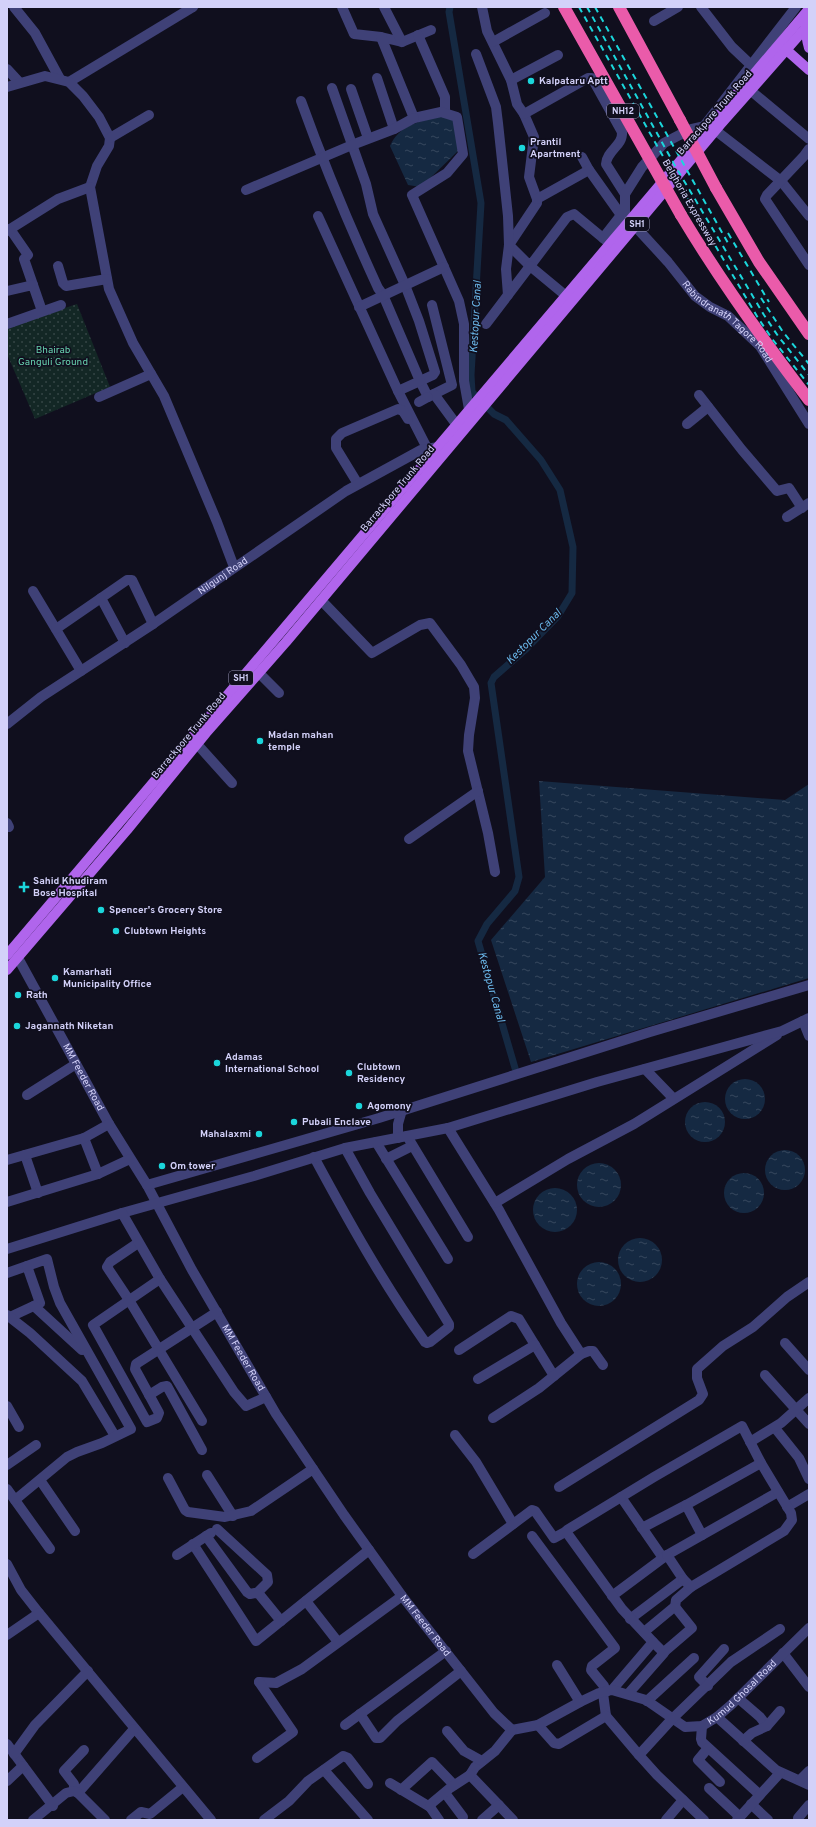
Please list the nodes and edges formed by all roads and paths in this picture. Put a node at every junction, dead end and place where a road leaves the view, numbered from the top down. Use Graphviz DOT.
graph roads {
  1 [pos="14,7"];
  2 [pos="193,7"];
  3 [pos="342,7"];
  4 [pos="384,7"];
  5 [pos="482,7"];
  6 [pos="564,7"];
  7 [pos="619,7"];
  8 [pos="678,7"];
  9 [pos="701,7"];
  10 [pos="796,7"];
  11 [pos="809,8"];
  12 [pos="545,13"];
  13 [pos="654,21"];
  14 [pos="809,24"];
  15 [pos="431,30"];
  16 [pos="793,34"];
  17 [pos="418,35"];
  18 [pos="381,37"];
  19 [pos="402,42"];
  20 [pos="493,42"];
  21 [pos="782,47"];
  22 [pos="809,48"];
  23 [pos="476,54"];
  24 [pos="558,55"];
  25 [pos="751,65"];
  26 [pos="7,69"];
  27 [pos="809,70"];
  28 [pos="377,78"];
  29 [pos="64,80"];
  30 [pos="510,80"];
  31 [pos="20,82"];
  32 [pos="7,87"];
  33 [pos="332,88"];
  34 [pos="351,89"];
  35 [pos="750,90"];
  36 [pos="301,101"];
  37 [pos="445,113"];
  38 [pos="524,114"];
  39 [pos="149,115"];
  40 [pos="414,118"];
  41 [pos="394,129"];
  42 [pos="715,130"];
  43 [pos="110,138"];
  44 [pos="368,138"];
  45 [pos="809,139"];
  46 [pos="352,145"];
  47 [pos="808,156"];
  48 [pos="582,157"];
  49 [pos="322,159"];
  50 [pos="589,170"];
  51 [pos="781,181"];
  52 [pos="90,187"];
  53 [pos="246,190"];
  54 [pos="625,194"];
  55 [pos="537,199"];
  56 [pos="318,216"];
  57 [pos="809,216"];
  58 [pos="631,226"];
  59 [pos="8,230"];
  60 [pos="606,241"];
  61 [pos="509,245"];
  62 [pos="809,265"];
  63 [pos="58,266"];
  64 [pos="444,266"];
  65 [pos="530,266"];
  66 [pos="107,279"];
  67 [pos="33,285"];
  68 [pos="405,285"];
  69 [pos="7,290"];
  70 [pos="383,295"];
  71 [pos="508,295"];
  72 [pos="565,295"];
  73 [pos="61,305"];
  74 [pos="432,305"];
  75 [pos="359,307"];
  76 [pos="42,311"];
  77 [pos="7,324"];
  78 [pos="486,324"];
  79 [pos="809,334"];
  80 [pos="151,374"];
  81 [pos="420,380"];
  82 [pos="464,381"];
  83 [pos="452,385"];
  84 [pos="398,391"];
  85 [pos="486,395"];
  86 [pos="699,395"];
  87 [pos="99,397"];
  88 [pos="427,398"];
  89 [pos="809,400"];
  90 [pos="708,407"];
  91 [pos="473,409"];
  92 [pos="456,424"];
  93 [pos="687,424"];
  94 [pos="809,424"];
  95 [pos="442,448"];
  96 [pos="424,449"];
  97 [pos="358,484"];
  98 [pos="806,505"];
  99 [pos="787,517"];
  100 [pos="234,567"];
  101 [pos="33,592"];
  102 [pos="101,598"];
  103 [pos="321,600"];
  104 [pos="153,624"];
  105 [pos="56,629"];
  106 [pos="125,643"];
  107 [pos="81,671"];
  108 [pos="259,673"];
  109 [pos="279,693"];
  110 [pos="7,724"];
  111 [pos="197,744"];
  112 [pos="232,782"];
  113 [pos="478,791"];
  114 [pos="409,839"];
  115 [pos="495,872"];
  116 [pos="10,952"];
  117 [pos="7,970"];
  118 [pos="809,985"];
  119 [pos="806,1019"];
  120 [pos="782,1031"];
  121 [pos="809,1036"];
  122 [pos="76,1064"];
  123 [pos="645,1069"];
  124 [pos="27,1095"];
  125 [pos="673,1098"];
  126 [pos="402,1110"];
  127 [pos="109,1124"];
  128 [pos="448,1128"];
  129 [pos="402,1137"];
  130 [pos="84,1138"];
  131 [pos="376,1142"];
  132 [pos="412,1146"];
  133 [pos="345,1148"];
  134 [pos="25,1155"];
  135 [pos="314,1157"];
  136 [pos="130,1159"];
  137 [pos="386,1159"];
  138 [pos="7,1160"];
  139 [pos="98,1174"];
  140 [pos="147,1185"];
  141 [pos="38,1193"];
  142 [pos="7,1202"];
  143 [pos="156,1203"];
  144 [pos="495,1203"];
  145 [pos="122,1213"];
  146 [pos="468,1238"];
  147 [pos="138,1242"];
  148 [pos="7,1249"];
  149 [pos="448,1259"];
  150 [pos="27,1266"];
  151 [pos="7,1273"];
  152 [pos="160,1279"];
  153 [pos="809,1282"];
  154 [pos="130,1300"];
  155 [pos="34,1306"];
  156 [pos="217,1312"];
  157 [pos="9,1316"];
  158 [pos="192,1329"];
  159 [pos="785,1343"];
  160 [pos="535,1345"];
  161 [pos="82,1350"];
  162 [pos="159,1350"];
  163 [pos="459,1350"];
  164 [pos="581,1354"];
  165 [pos="603,1365"];
  166 [pos="809,1370"];
  167 [pos="765,1375"];
  168 [pos="554,1376"];
  169 [pos="478,1379"];
  170 [pos="149,1395"];
  171 [pos="266,1398"];
  172 [pos="809,1398"];
  173 [pos="7,1406"];
  174 [pos="797,1410"];
  175 [pos="493,1418"];
  176 [pos="202,1421"];
  177 [pos="809,1424"];
  178 [pos="20,1427"];
  179 [pos="774,1428"];
  180 [pos="456,1435"];
  181 [pos="115,1436"];
  182 [pos="750,1442"];
  183 [pos="36,1445"];
  184 [pos="202,1450"];
  185 [pos="761,1463"];
  186 [pos="7,1465"];
  187 [pos="313,1469"];
  188 [pos="206,1475"];
  189 [pos="168,1478"];
  190 [pos="809,1479"];
  191 [pos="40,1480"];
  192 [pos="559,1486"];
  193 [pos="7,1489"];
  194 [pos="778,1492"];
  195 [pos="809,1494"];
  196 [pos="621,1497"];
  197 [pos="15,1500"];
  198 [pos="686,1505"];
  199 [pos="787,1507"];
  200 [pos="229,1516"];
  201 [pos="513,1524"];
  202 [pos="642,1528"];
  203 [pos="217,1529"];
  204 [pos="75,1531"];
  205 [pos="567,1531"];
  206 [pos="702,1535"];
  207 [pos="206,1536"];
  208 [pos="532,1536"];
  209 [pos="193,1544"];
  210 [pos="50,1549"];
  211 [pos="369,1550"];
  212 [pos="473,1554"];
  213 [pos="177,1555"];
  214 [pos="665,1557"];
  215 [pos="8,1567"];
  216 [pos="683,1579"];
  217 [pos="691,1587"];
  218 [pos="257,1593"];
  219 [pos="402,1596"];
  220 [pos="612,1596"];
  221 [pos="306,1601"];
  222 [pos="675,1607"];
  223 [pos="39,1613"];
  224 [pos="630,1619"];
  225 [pos="281,1621"];
  226 [pos="809,1628"];
  227 [pos="780,1629"];
  228 [pos="644,1632"];
  229 [pos="7,1635"];
  230 [pos="338,1642"];
  231 [pos="653,1642"];
  232 [pos="724,1649"];
  233 [pos="446,1652"];
  234 [pos="664,1652"];
  235 [pos="783,1653"];
  236 [pos="694,1658"];
  237 [pos="557,1665"];
  238 [pos="88,1671"];
  239 [pos="461,1671"];
  240 [pos="708,1686"];
  241 [pos="809,1687"];
  242 [pos="609,1691"];
  243 [pos="628,1694"];
  244 [pos="738,1698"];
  245 [pos="647,1701"];
  246 [pos="580,1702"];
  247 [pos="780,1711"];
  248 [pos="360,1714"];
  249 [pos="606,1716"];
  250 [pos="717,1717"];
  251 [pos="672,1719"];
  252 [pos="345,1725"];
  253 [pos="538,1725"];
  254 [pos="702,1726"];
  255 [pos="767,1726"];
  256 [pos="134,1729"];
  257 [pos="512,1730"];
  258 [pos="447,1731"];
  259 [pos="743,1741"];
  260 [pos="7,1744"];
  261 [pos="708,1748"];
  262 [pos="84,1750"];
  263 [pos="14,1754"];
  264 [pos="639,1755"];
  265 [pos="257,1758"];
  266 [pos="482,1761"];
  267 [pos="23,1766"];
  268 [pos="324,1770"];
  269 [pos="809,1771"];
  270 [pos="780,1773"];
  271 [pos="470,1775"];
  272 [pos="7,1781"];
  273 [pos="720,1782"];
  274 [pos="805,1782"];
  275 [pos="390,1783"];
  276 [pos="368,1784"];
  277 [pos="454,1785"];
  278 [pos="183,1787"];
  279 [pos="709,1788"];
  280 [pos="401,1790"];
  281 [pos="76,1792"];
  282 [pos="445,1794"];
  283 [pos="760,1795"];
  284 [pos="683,1800"];
  285 [pos="751,1804"];
  286 [pos="809,1805"];
  287 [pos="53,1806"];
  288 [pos="499,1806"];
  289 [pos="430,1807"];
  290 [pos="152,1817"];
  291 [pos="463,1817"];
  292 [pos="738,1818"];
  293 [pos="798,1818"];
  294 [pos="33,1820"];
  295 [pos="105,1820"];
  296 [pos="131,1820"];
  297 [pos="211,1820"];
  298 [pos="264,1820"];
  299 [pos="368,1820"];
  300 [pos="439,1820"];
  301 [pos="482,1820"];
  302 [pos="513,1820"];
  303 [pos="666,1820"];
  304 [pos="704,1820"];
  305 [pos="768,1820"];
  1 -- 29 [label="street"];
  2 -- 29 [label="street"];
  3 -- 18 [label="street"];
  4 -- 19 [label="street"];
  5 -- 20 [label="street"];
  6 -- 89 [label="highway, Belghoria Expressway / NH12, bridge"];
  7 -- 79 [label="highway, bridge"];
  8 -- 13 [label="street"];
  9 -- 25 [label="street"];
  10 -- 25 [label="street"];
  11 -- 16 [label="main road, Barrackpore Trunk Road / SH1"];
  11 -- 22 [label="main road, bridge"];
  12 -- 20 [label="street"];
  14 -- 16 [label="main road, Barrackpore Trunk Road / SH1"];
  15 -- 17 [label="street"];
  16 -- 21 [label="main road, Barrackpore Trunk Road / SH1"];
  16 -- 22 [label="main road"];
  17 -- 19 [label="street"];
  17 -- 37 [label="street"];
  18 -- 19 [label="street"];
  18 -- 40 [label="street"];
  20 -- 30 [label="street"];
  21 -- 27 [label="main road"];
  21 -- 35 [label="main road, Barrackpore Trunk Road / SH1"];
  21 -- 58 [label="main road, Barrackpore Trunk Road / SH1"];
  23 -- 61 [label="street"];
  24 -- 30 [label="street"];
  25 -- 54 [label="street"];
  26 -- 31 [label="street"];
  28 -- 41 [label="street"];
  29 -- 31 [label="street"];
  29 -- 43 [label="street"];
  30 -- 38 [label="street"];
  31 -- 32 [label="street"];
  33 -- 46 [label="street"];
  34 -- 44 [label="street"];
  35 -- 42 [label="main road, Barrackpore Trunk Road / SH1"];
  35 -- 45 [label="street"];
  36 -- 49 [label="street"];
  37 -- 40 [label="street"];
  37 -- 64 [label="street"];
  38 -- 54 [label="street"];
  38 -- 55 [label="street"];
  39 -- 43 [label="street"];
  40 -- 41 [label="street"];
  41 -- 44 [label="street"];
  42 -- 51 [label="street"];
  42 -- 58 [label="main road, Barrackpore Trunk Road / SH1"];
  43 -- 52 [label="street"];
  44 -- 46 [label="street"];
  46 -- 49 [label="street"];
  46 -- 68 [label="street"];
  47 -- 51 [label="street"];
  48 -- 50 [label="street"];
  49 -- 53 [label="street"];
  49 -- 70 [label="street"];
  50 -- 55 [label="street"];
  50 -- 60 [label="street"];
  51 -- 57 [label="street"];
  51 -- 62 [label="street"];
  52 -- 59 [label="street"];
  52 -- 66 [label="street"];
  54 -- 58 [label="street"];
  55 -- 61 [label="street"];
  56 -- 75 [label="street"];
  58 -- 60 [label="main road, Barrackpore Trunk Road / SH1"];
  58 -- 85 [label="main road, Barrackpore Trunk Road / SH1"];
  58 -- 94 [label="street, Rabindranath Tagore Road"];
  59 -- 67 [label="street"];
  60 -- 65 [label="street"];
  60 -- 72 [label="main road, Barrackpore Trunk Road / SH1"];
  61 -- 65 [label="street"];
  61 -- 71 [label="street"];
  63 -- 66 [label="street"];
  64 -- 68 [label="street"];
  64 -- 82 [label="street"];
  65 -- 71 [label="street"];
  65 -- 72 [label="street"];
  66 -- 80 [label="street"];
  67 -- 69 [label="street"];
  67 -- 76 [label="street"];
  68 -- 70 [label="street"];
  68 -- 81 [label="street"];
  70 -- 75 [label="street"];
  70 -- 81 [label="street"];
  71 -- 78 [label="street"];
  72 -- 85 [label="main road, Barrackpore Trunk Road / SH1"];
  73 -- 76 [label="street"];
  74 -- 83 [label="street"];
  75 -- 84 [label="street"];
  76 -- 77 [label="street"];
  80 -- 87 [label="street"];
  80 -- 100 [label="street"];
  81 -- 84 [label="street"];
  81 -- 88 [label="street"];
  82 -- 83 [label="street"];
  82 -- 91 [label="street"];
  83 -- 88 [label="street"];
  84 -- 96 [label="street"];
  85 -- 91 [label="main road, Barrackpore Trunk Road / SH1"];
  86 -- 90 [label="street"];
  88 -- 92 [label="street"];
  90 -- 93 [label="street"];
  90 -- 98 [label="street"];
  91 -- 92 [label="main road, Barrackpore Trunk Road / SH1"];
  91 -- 95 [label="main road, Barrackpore Trunk Road / SH1"];
  92 -- 95 [label="main road, Barrackpore Trunk Road / SH1"];
  95 -- 96 [label="street, Nilgunj Road"];
  95 -- 103 [label="main road, Barrackpore Trunk Road / SH1"];
  95 -- 116 [label="main road, Barrackpore Trunk Road / SH1"];
  96 -- 97 [label="street, Nilgunj Road"];
  96 -- 97 [label="street"];
  97 -- 100 [label="street, Nilgunj Road"];
  98 -- 99 [label="street"];
  100 -- 104 [label="street, Nilgunj Road"];
  101 -- 105 [label="street"];
  102 -- 104 [label="street"];
  102 -- 105 [label="street"];
  102 -- 106 [label="street"];
  103 -- 108 [label="main road, Barrackpore Trunk Road / SH1"];
  103 -- 113 [label="street"];
  104 -- 106 [label="street, Nilgunj Road"];
  105 -- 107 [label="street"];
  106 -- 107 [label="street, Nilgunj Road"];
  107 -- 110 [label="street, Nilgunj Road"];
  108 -- 109 [label="street"];
  108 -- 111 [label="main road, Barrackpore Trunk Road / SH1"];
  111 -- 112 [label="street"];
  111 -- 116 [label="main road, Barrackpore Trunk Road / SH1"];
  113 -- 114 [label="street"];
  113 -- 115 [label="street"];
  116 -- 117 [label="main road, Barrackpore Trunk Road / SH1"];
  116 -- 122 [label="street, MM Feeder Road"];
  118 -- 126 [label="street"];
  119 -- 120 [label="street"];
  119 -- 121 [label="street"];
  120 -- 123 [label="street"];
  120 -- 125 [label="street"];
  122 -- 124 [label="street"];
  122 -- 127 [label="street, MM Feeder Road"];
  123 -- 125 [label="street"];
  123 -- 128 [label="street"];
  125 -- 144 [label="street"];
  126 -- 129 [label="street"];
  126 -- 140 [label="street"];
  127 -- 130 [label="street"];
  127 -- 136 [label="street, MM Feeder Road"];
  128 -- 129 [label="street"];
  128 -- 144 [label="street"];
  129 -- 131 [label="street"];
  129 -- 132 [label="street"];
  130 -- 134 [label="street"];
  130 -- 139 [label="street"];
  131 -- 133 [label="street"];
  131 -- 137 [label="street"];
  132 -- 137 [label="street"];
  132 -- 146 [label="street"];
  133 -- 135 [label="street"];
  133 -- 135 [label="street"];
  134 -- 138 [label="street"];
  134 -- 141 [label="street"];
  135 -- 143 [label="street"];
  136 -- 139 [label="street"];
  136 -- 140 [label="street, MM Feeder Road"];
  137 -- 149 [label="street"];
  139 -- 141 [label="street"];
  140 -- 143 [label="street, MM Feeder Road"];
  141 -- 142 [label="street"];
  143 -- 145 [label="street"];
  143 -- 156 [label="street, MM Feeder Road"];
  144 -- 164 [label="street"];
  145 -- 147 [label="street"];
  145 -- 148 [label="street"];
  147 -- 152 [label="street"];
  147 -- 154 [label="street"];
  150 -- 151 [label="street"];
  150 -- 155 [label="street"];
  150 -- 181 [label="street"];
  152 -- 154 [label="street"];
  152 -- 158 [label="street"];
  153 -- 192 [label="street"];
  154 -- 162 [label="street"];
  154 -- 170 [label="street"];
  155 -- 157 [label="street"];
  155 -- 161 [label="street"];
  156 -- 158 [label="street"];
  156 -- 171 [label="street, MM Feeder Road"];
  157 -- 181 [label="street"];
  158 -- 162 [label="street"];
  158 -- 171 [label="street"];
  159 -- 166 [label="street"];
  160 -- 163 [label="street"];
  160 -- 168 [label="street"];
  160 -- 169 [label="street"];
  162 -- 170 [label="street"];
  162 -- 176 [label="street"];
  164 -- 165 [label="street"];
  164 -- 168 [label="street"];
  167 -- 174 [label="street"];
  168 -- 175 [label="street"];
  170 -- 184 [label="street"];
  171 -- 187 [label="street, MM Feeder Road"];
  172 -- 174 [label="street"];
  173 -- 178 [label="street"];
  174 -- 177 [label="street"];
  174 -- 179 [label="street"];
  179 -- 182 [label="street"];
  179 -- 190 [label="street"];
  180 -- 201 [label="street"];
  181 -- 191 [label="street"];
  182 -- 185 [label="street"];
  182 -- 196 [label="street"];
  183 -- 186 [label="street"];
  185 -- 194 [label="street"];
  185 -- 198 [label="street"];
  187 -- 200 [label="street"];
  187 -- 211 [label="street, MM Feeder Road"];
  188 -- 200 [label="street"];
  189 -- 200 [label="street"];
  191 -- 197 [label="street"];
  191 -- 204 [label="street"];
  193 -- 197 [label="street"];
  194 -- 199 [label="street"];
  194 -- 206 [label="street"];
  195 -- 199 [label="street"];
  196 -- 202 [label="street"];
  196 -- 205 [label="street"];
  197 -- 210 [label="street"];
  198 -- 202 [label="street"];
  198 -- 206 [label="street"];
  199 -- 217 [label="street"];
  200 -- 203 [label="street"];
  201 -- 205 [label="street"];
  201 -- 212 [label="street"];
  202 -- 214 [label="street"];
  203 -- 207 [label="street"];
  203 -- 218 [label="street"];
  205 -- 220 [label="street"];
  206 -- 214 [label="street"];
  207 -- 209 [label="street"];
  207 -- 218 [label="street"];
  208 -- 242 [label="street"];
  209 -- 213 [label="street"];
  209 -- 225 [label="street"];
  211 -- 219 [label="street, MM Feeder Road"];
  211 -- 221 [label="street"];
  214 -- 216 [label="street"];
  214 -- 220 [label="street"];
  215 -- 223 [label="street"];
  216 -- 217 [label="street"];
  216 -- 224 [label="street"];
  217 -- 222 [label="street"];
  218 -- 225 [label="street"];
  219 -- 230 [label="street"];
  219 -- 233 [label="street, MM Feeder Road"];
  220 -- 224 [label="street"];
  221 -- 225 [label="street"];
  221 -- 230 [label="street"];
  222 -- 228 [label="street"];
  222 -- 234 [label="street"];
  223 -- 229 [label="street"];
  223 -- 238 [label="street"];
  224 -- 228 [label="street"];
  226 -- 235 [label="street, Kumud Ghosal Road"];
  227 -- 240 [label="street"];
  228 -- 231 [label="street"];
  230 -- 265 [label="street"];
  231 -- 234 [label="street"];
  231 -- 242 [label="street"];
  232 -- 240 [label="street"];
  233 -- 239 [label="street, MM Feeder Road"];
  233 -- 248 [label="street"];
  234 -- 243 [label="street"];
  235 -- 241 [label="street"];
  235 -- 244 [label="street, Kumud Ghosal Road"];
  236 -- 245 [label="street"];
  237 -- 246 [label="street"];
  238 -- 256 [label="street"];
  238 -- 263 [label="street"];
  239 -- 248 [label="street"];
  239 -- 257 [label="street, MM Feeder Road"];
  240 -- 251 [label="street"];
  242 -- 243 [label="street, Kumud Ghosal Road"];
  242 -- 246 [label="street"];
  242 -- 249 [label="street"];
  243 -- 245 [label="street, Kumud Ghosal Road"];
  244 -- 250 [label="street, Kumud Ghosal Road"];
  244 -- 255 [label="street"];
  245 -- 251 [label="street, Kumud Ghosal Road"];
  246 -- 253 [label="street"];
  247 -- 255 [label="street"];
  248 -- 252 [label="street"];
  249 -- 253 [label="street"];
  249 -- 264 [label="street"];
  250 -- 254 [label="street, Kumud Ghosal Road"];
  250 -- 259 [label="street"];
  251 -- 254 [label="street, Kumud Ghosal Road"];
  251 -- 264 [label="street"];
  253 -- 257 [label="street"];
  254 -- 261 [label="street"];
  255 -- 259 [label="street"];
  256 -- 278 [label="street"];
  256 -- 281 [label="street"];
  257 -- 266 [label="street"];
  258 -- 266 [label="street"];
  259 -- 270 [label="street"];
  260 -- 263 [label="street"];
  261 -- 273 [label="street"];
  261 -- 283 [label="street"];
  262 -- 281 [label="street"];
  263 -- 267 [label="street"];
  264 -- 284 [label="street"];
  266 -- 271 [label="street"];
  267 -- 272 [label="street"];
  267 -- 287 [label="street"];
  268 -- 276 [label="street"];
  268 -- 298 [label="street"];
  268 -- 299 [label="street"];
  269 -- 274 [label="street"];
  270 -- 274 [label="street"];
  270 -- 283 [label="street"];
  271 -- 277 [label="street"];
  271 -- 288 [label="street"];
  275 -- 280 [label="street"];
  277 -- 280 [label="street"];
  277 -- 282 [label="street"];
  278 -- 290 [label="street"];
  278 -- 297 [label="street"];
  279 -- 292 [label="street"];
  280 -- 289 [label="street"];
  281 -- 287 [label="street"];
  281 -- 295 [label="street"];
  282 -- 289 [label="street"];
  282 -- 291 [label="street"];
  283 -- 285 [label="street"];
  284 -- 303 [label="street"];
  284 -- 304 [label="street"];
  285 -- 292 [label="street"];
  285 -- 305 [label="street"];
  286 -- 293 [label="street"];
  287 -- 294 [label="street"];
  288 -- 301 [label="street"];
  288 -- 302 [label="street"];
  289 -- 300 [label="street"];
  290 -- 296 [label="street"];
}
